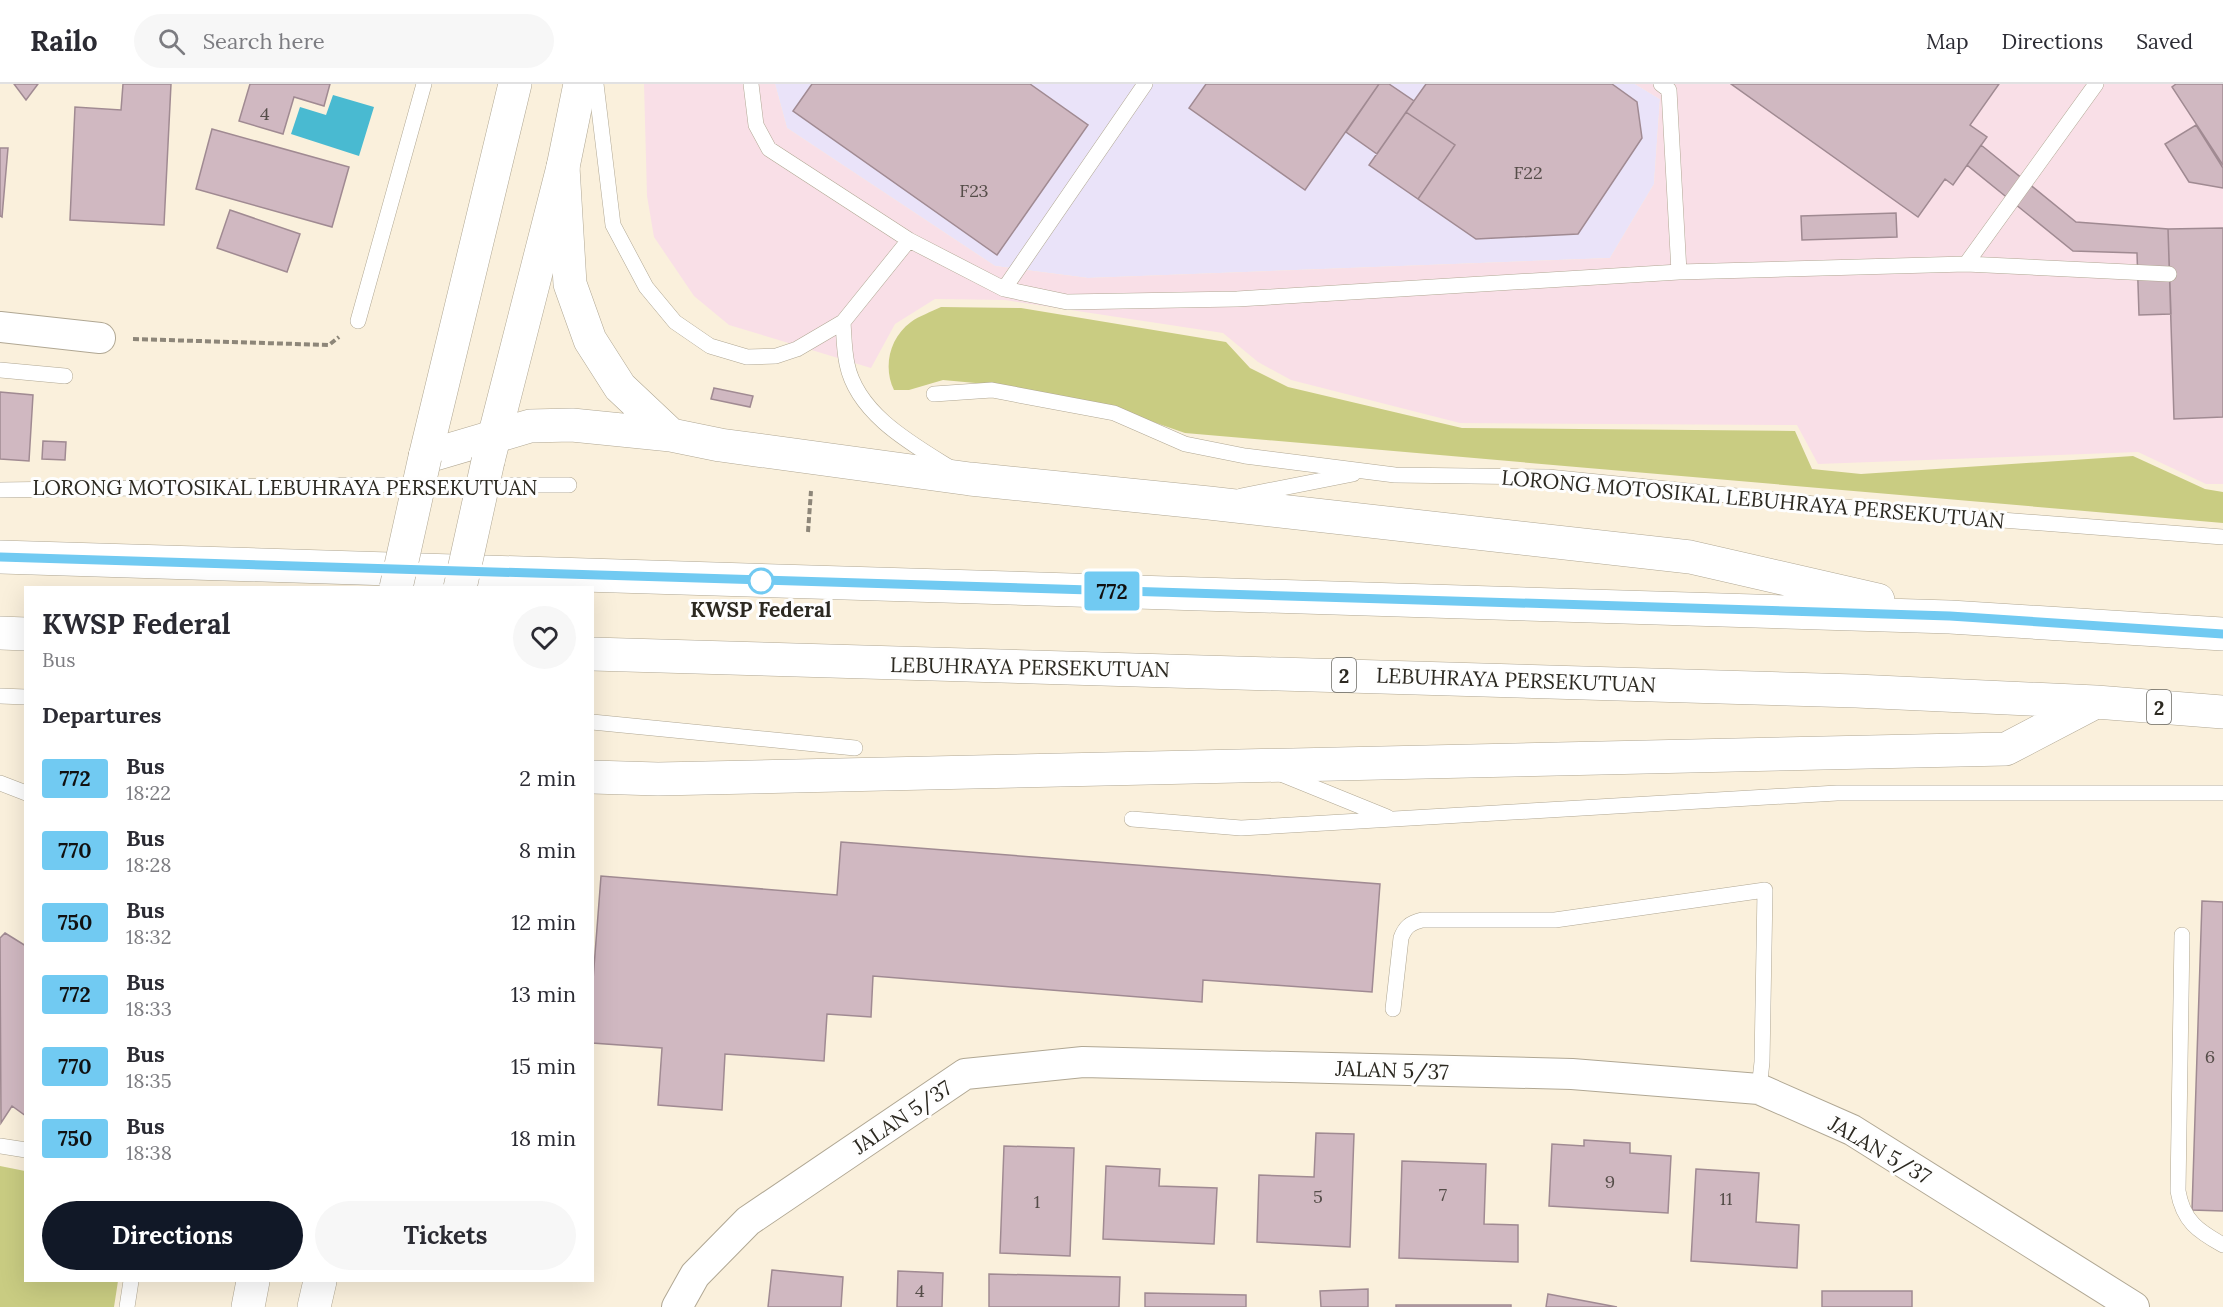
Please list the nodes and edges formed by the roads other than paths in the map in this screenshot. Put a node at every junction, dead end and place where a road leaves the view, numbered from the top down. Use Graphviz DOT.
graph roads {
  1 [pos="424,84"];
  2 [pos="515,84"];
  3 [pos="580,84"];
  4 [pos="596,84"];
  5 [pos="751,84"];
  6 [pos="1145,84"];
  7 [pos="1661,84"];
  8 [pos="2096,84"];
  9 [pos="563,167"];
  10 [pos="909,240"];
  11 [pos="1966,264"];
  12 [pos="1679,272"];
  13 [pos="2169,274"];
  14 [pos="1004,289"];
  15 [pos="358,321"];
  16 [pos="843,322"];
  17 [pos="0,327"];
  18 [pos="100,338"];
  19 [pos="0,370"];
  20 [pos="65,376"];
  21 [pos="934,394"];
  22 [pos="671,435"];
  23 [pos="491,448"];
  24 [pos="425,457"];
  25 [pos="1367,471"];
  26 [pos="969,479"];
  27 [pos="569,485"];
  28 [pos="0,490"];
  29 [pos="1209,503"];
  30 [pos="2223,537"];
  31 [pos="0,557"];
  32 [pos="396,586"];
  33 [pos="460,586"];
  34 [pos="1950,616"];
  35 [pos="0,633"];
  36 [pos="24,634"];
  37 [pos="2223,634"];
  38 [pos="594,654"];
  39 [pos="0,696"];
  40 [pos="24,697"];
  41 [pos="2096,702"];
  42 [pos="2223,712"];
  43 [pos="594,722"];
  44 [pos="855,748"];
  45 [pos="1262,766"];
  46 [pos="594,777"];
  47 [pos="658,779"];
  48 [pos="0,783"];
  49 [pos="24,793"];
  50 [pos="2223,793"];
  51 [pos="594,796"];
  52 [pos="1132,819"];
  53 [pos="1392,819"];
  54 [pos="2182,935"];
  55 [pos="1393,1009"];
  56 [pos="1759,1089"];
  57 [pos="0,1146"];
  58 [pos="24,1150"];
  59 [pos="2223,1245"];
  60 [pos="131,1282"];
  61 [pos="253,1282"];
  62 [pos="320,1282"];
  63 [pos="127,1307"];
  64 [pos="248,1307"];
  65 [pos="314,1307"];
  66 [pos="677,1307"];
  67 [pos="2134,1307"];
  1 -- 15 [label="lane"];
  2 -- 24 [label="main road"];
  3 -- 9 [label="main road"];
  4 -- 16 [label="lane"];
  5 -- 10 [label="lane"];
  6 -- 14 [label="lane"];
  7 -- 12 [label="lane"];
  8 -- 11 [label="lane"];
  9 -- 22 [label="main road"];
  9 -- 23 [label="main road"];
  10 -- 14 [label="lane"];
  10 -- 16 [label="lane"];
  11 -- 12 [label="lane"];
  11 -- 13 [label="lane"];
  12 -- 14 [label="lane"];
  16 -- 26 [label="lane"];
  17 -- 18 [label="street"];
  19 -- 20 [label="lane"];
  21 -- 25 [label="lane, LORONG MOTOSIKAL LEBUHRAYA PERSEKUTUAN"];
  22 -- 23 [label="main road"];
  22 -- 26 [label="main road"];
  23 -- 24 [label="main road"];
  23 -- 33 [label="main road, bridge"];
  24 -- 32 [label="main road, bridge"];
  25 -- 29 [label="lane"];
  25 -- 30 [label="lane, LORONG MOTOSIKAL LEBUHRAYA PERSEKUTUAN"];
  26 -- 29 [label="main road"];
  27 -- 28 [label="lane, LORONG MOTOSIKAL LEBUHRAYA PERSEKUTUAN"];
  29 -- 34 [label="main road"];
  31 -- 34 [label="main road"];
  34 -- 37 [label="main road"];
  35 -- 36 [label="main road"];
  38 -- 41 [label="main road, LEBUHRAYA PERSEKUTUAN / 2"];
  39 -- 40 [label="lane"];
  41 -- 42 [label="main road, LEBUHRAYA PERSEKUTUAN / 2"];
  41 -- 45 [label="main road"];
  43 -- 44 [label="lane"];
  45 -- 47 [label="main road"];
  45 -- 53 [label="lane"];
  46 -- 47 [label="main road"];
  47 -- 51 [label="main road"];
  48 -- 49 [label="lane"];
  50 -- 53 [label="lane"];
  52 -- 53 [label="lane"];
  54 -- 59 [label="lane"];
  55 -- 56 [label="lane"];
  56 -- 66 [label="street, JALAN 5/37"];
  56 -- 67 [label="street, JALAN 5/37"];
  57 -- 58 [label="lane"];
  60 -- 63 [label="lane"];
  61 -- 64 [label="main road"];
  62 -- 65 [label="main road"];
}
